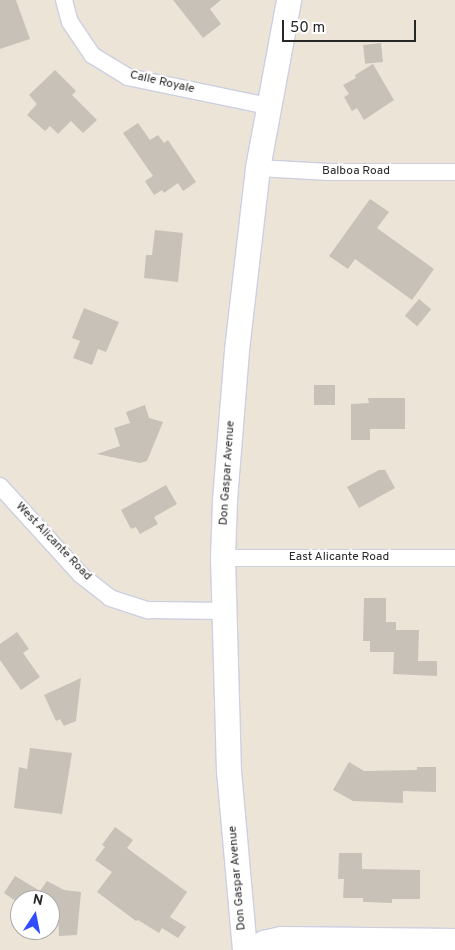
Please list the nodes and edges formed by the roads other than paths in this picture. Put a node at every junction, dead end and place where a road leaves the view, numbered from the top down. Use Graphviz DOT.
graph roads {
  1 [pos="64,0"];
  2 [pos="289,0"];
  3 [pos="268,106"];
  4 [pos="258,168"];
  5 [pos="455,172"];
  6 [pos="0,486"];
  7 [pos="223,558"];
  8 [pos="455,558"];
  9 [pos="225,611"];
  10 [pos="455,941"];
  11 [pos="245,950"];
  12 [pos="256,950"];
  1 -- 3 [label="street, Calle Royale"];
  2 -- 3 [label="street, Don Gaspar Avenue"];
  3 -- 4 [label="street, Don Gaspar Avenue"];
  4 -- 5 [label="street, Balboa Road"];
  4 -- 7 [label="street, Don Gaspar Avenue"];
  6 -- 9 [label="street, West Alicante Road"];
  7 -- 8 [label="street, East Alicante Road"];
  7 -- 9 [label="street, Don Gaspar Avenue"];
  9 -- 11 [label="street, Don Gaspar Avenue"];
  10 -- 12 [label="street"];
}
